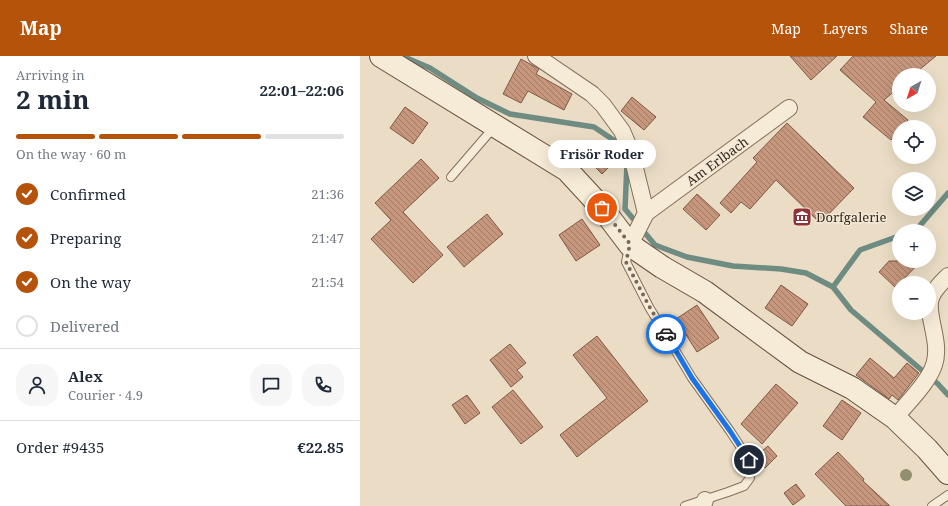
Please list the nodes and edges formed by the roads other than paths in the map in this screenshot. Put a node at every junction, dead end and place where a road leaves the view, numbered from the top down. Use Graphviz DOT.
graph roads {
  1 [pos="381,56"];
  2 [pos="536,56"];
  3 [pos="789,108"];
  4 [pos="495,126"];
  5 [pos="451,177"];
  6 [pos="638,228"];
  7 [pos="948,276"];
  8 [pos="895,418"];
  9 [pos="948,473"];
  10 [pos="948,495"];
  11 [pos="704,503"];
  12 [pos="685,506"];
  13 [pos="932,506"];
  1 -- 4 [label="main road"];
  2 -- 6 [label="street"];
  3 -- 6 [label="street, Am Erlbach"];
  4 -- 5 [label="lane"];
  4 -- 6 [label="main road"];
  6 -- 8 [label="main road"];
  6 -- 11 [label="lane"];
  7 -- 8 [label="street"];
  8 -- 9 [label="main road"];
  10 -- 13 [label="lane"];
  11 -- 12 [label="lane"];
}
